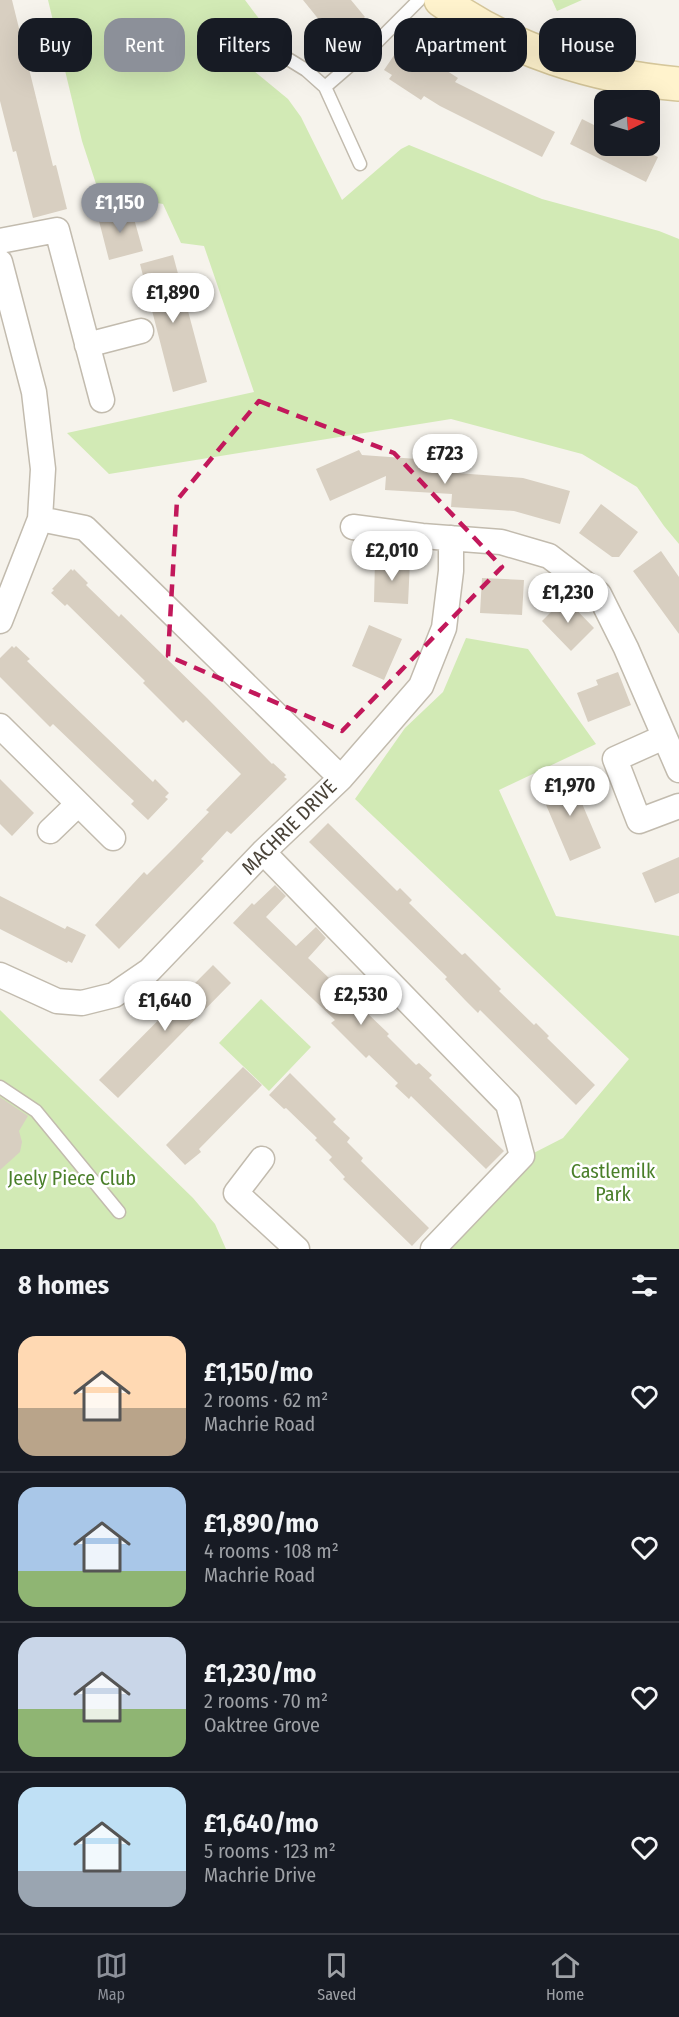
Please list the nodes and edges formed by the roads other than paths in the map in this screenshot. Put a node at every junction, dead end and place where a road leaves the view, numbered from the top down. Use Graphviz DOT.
graph roads {
  1 [pos="419,0"];
  2 [pos="441,0"];
  3 [pos="292,61"];
  4 [pos="679,84"];
  5 [pos="325,87"];
  6 [pos="360,164"];
  7 [pos="0,241"];
  8 [pos="0,262"];
  9 [pos="141,331"];
  10 [pos="87,345"];
  11 [pos="102,400"];
  12 [pos="40,519"];
  13 [pos="353,526"];
  14 [pos="451,538"];
  15 [pos="0,621"];
  16 [pos="0,726"];
  17 [pos="664,737"];
  18 [pos="679,770"];
  19 [pos="341,778"];
  20 [pos="78,804"];
  21 [pos="679,806"];
  22 [pos="50,831"];
  23 [pos="113,838"];
  24 [pos="263,852"];
  25 [pos="0,975"];
  26 [pos="0,1087"];
  27 [pos="262,1159"];
  28 [pos="119,1212"];
  29 [pos="297,1249"];
  30 [pos="433,1249"];
  1 -- 5 [label="lane"];
  2 -- 4 [label="street"];
  3 -- 5 [label="lane"];
  5 -- 6 [label="lane"];
  7 -- 10 [label="street"];
  8 -- 12 [label="street"];
  9 -- 10 [label="street"];
  10 -- 11 [label="street"];
  12 -- 15 [label="street"];
  12 -- 19 [label="street, MACHRIE DRIVE"];
  13 -- 14 [label="street"];
  14 -- 17 [label="street"];
  14 -- 19 [label="street"];
  16 -- 20 [label="street"];
  17 -- 18 [label="street"];
  17 -- 21 [label="street"];
  19 -- 24 [label="street, MACHRIE DRIVE"];
  20 -- 22 [label="street"];
  20 -- 23 [label="street"];
  24 -- 25 [label="street, MACHRIE DRIVE"];
  24 -- 30 [label="street"];
  26 -- 28 [label="lane"];
  27 -- 29 [label="street"];
}
